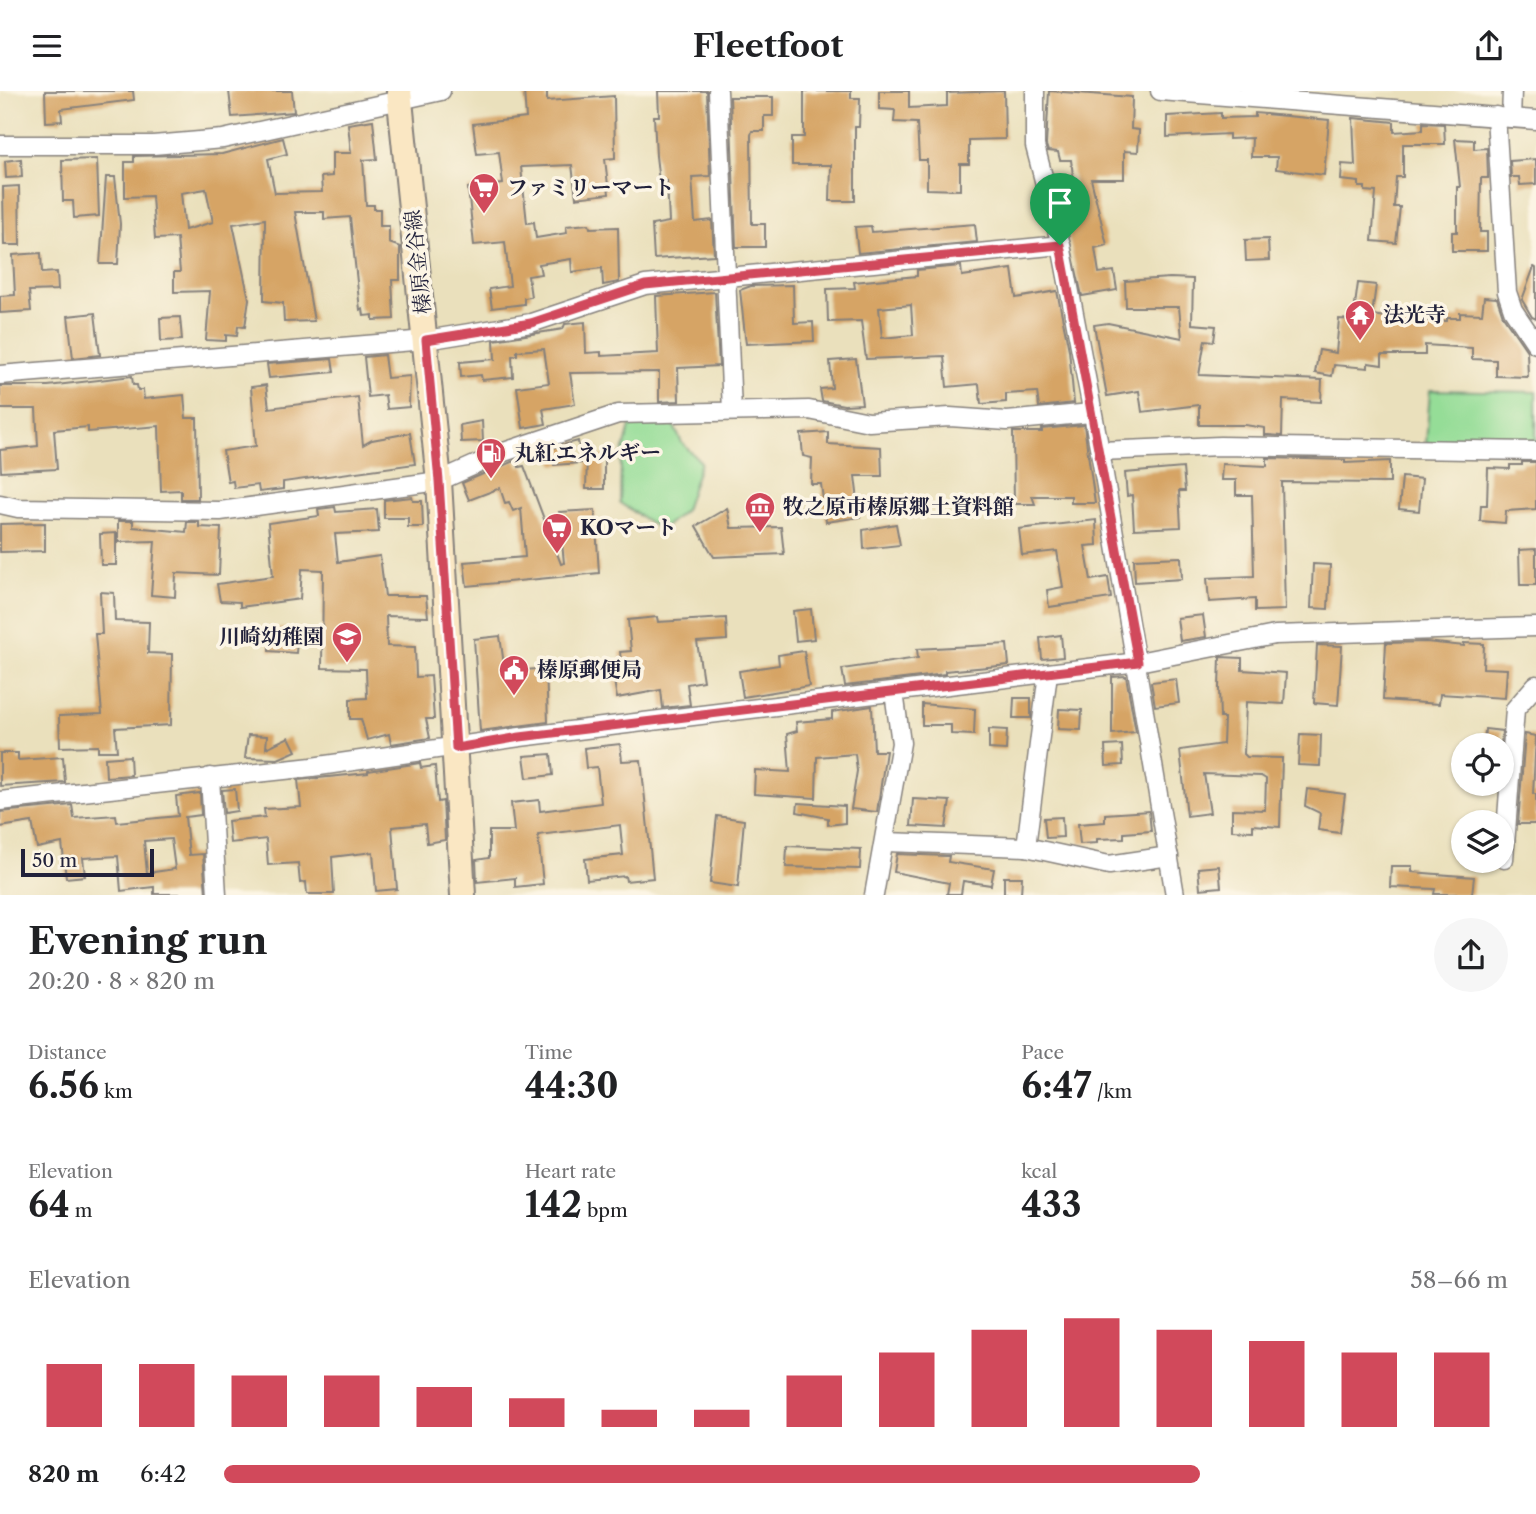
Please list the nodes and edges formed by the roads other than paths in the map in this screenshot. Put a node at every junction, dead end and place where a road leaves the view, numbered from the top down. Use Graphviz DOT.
graph roads {
  1 [pos="442,91"];
  2 [pos="718,91"];
  3 [pos="1035,91"];
  4 [pos="1160,91"];
  5 [pos="1512,91"];
  6 [pos="400,95"];
  7 [pos="1503,117"];
  8 [pos="1536,120"];
  9 [pos="0,145"];
  10 [pos="1060,245"];
  11 [pos="727,276"];
  12 [pos="426,340"];
  13 [pos="1536,344"];
  14 [pos="0,375"];
  15 [pos="732,411"];
  16 [pos="1091,414"];
  17 [pos="1100,451"];
  18 [pos="1536,451"];
  19 [pos="439,481"];
  20 [pos="0,504"];
  21 [pos="1536,627"];
  22 [pos="1138,662"];
  23 [pos="1048,673"];
  24 [pos="1536,685"];
  25 [pos="894,692"];
  26 [pos="456,748"];
  27 [pos="210,777"];
  28 [pos="0,801"];
  29 [pos="1508,810"];
  30 [pos="886,842"];
  31 [pos="1026,847"];
  32 [pos="1169,856"];
  33 [pos="216,894"];
  34 [pos="463,894"];
  35 [pos="874,894"];
  36 [pos="1175,894"];
  1 -- 6 [label="street"];
  2 -- 11 [label="street"];
  3 -- 10 [label="street"];
  4 -- 7 [label="street"];
  5 -- 7 [label="street"];
  6 -- 9 [label="street"];
  6 -- 12 [label="main road, 榛原金谷線"];
  7 -- 8 [label="street"];
  7 -- 13 [label="street"];
  10 -- 11 [label="street"];
  10 -- 16 [label="street"];
  11 -- 12 [label="street"];
  11 -- 15 [label="street"];
  12 -- 14 [label="street"];
  12 -- 19 [label="main road, 榛原金谷線"];
  15 -- 16 [label="street"];
  15 -- 19 [label="street"];
  16 -- 17 [label="street"];
  17 -- 18 [label="street"];
  17 -- 22 [label="street"];
  19 -- 20 [label="street"];
  19 -- 26 [label="main road, 榛原金谷線"];
  21 -- 22 [label="street"];
  22 -- 23 [label="street"];
  22 -- 32 [label="street"];
  23 -- 25 [label="street"];
  23 -- 31 [label="street"];
  24 -- 29 [label="street"];
  25 -- 26 [label="street"];
  25 -- 30 [label="street"];
  26 -- 27 [label="street"];
  26 -- 34 [label="main road, 榛原金谷線"];
  27 -- 28 [label="street"];
  27 -- 33 [label="street"];
  30 -- 31 [label="street"];
  30 -- 35 [label="street"];
  31 -- 32 [label="street"];
  32 -- 36 [label="street"];
}
